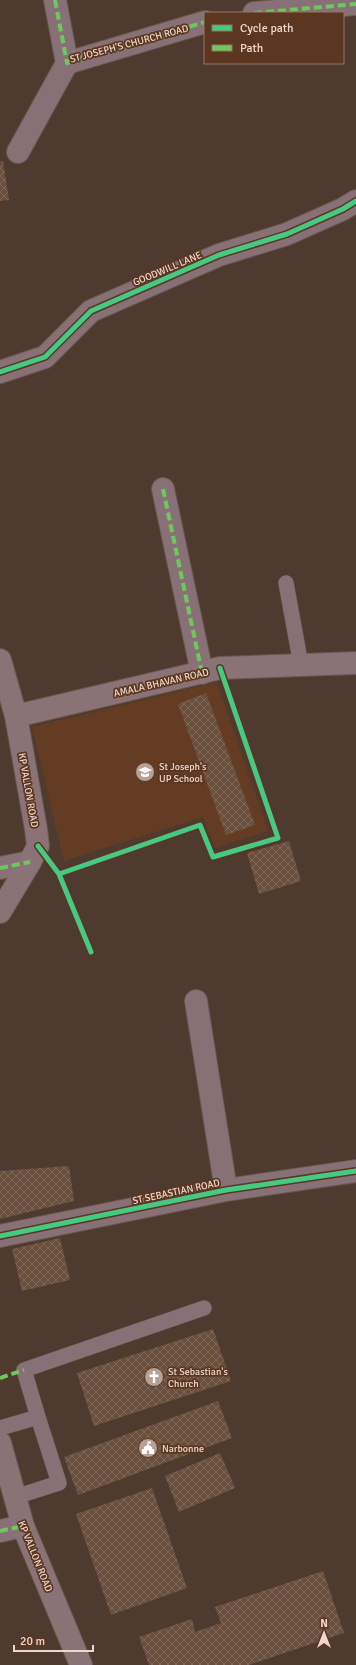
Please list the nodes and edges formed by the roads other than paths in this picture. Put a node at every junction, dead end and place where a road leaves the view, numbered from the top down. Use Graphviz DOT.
graph roads {
  1 [pos="55,0"];
  2 [pos="356,4"];
  3 [pos="259,8"];
  4 [pos="204,22"];
  5 [pos="67,63"];
  6 [pos="18,152"];
  7 [pos="356,201"];
  8 [pos="0,372"];
  9 [pos="163,489"];
  10 [pos="286,583"];
  11 [pos="0,660"];
  12 [pos="356,663"];
  13 [pos="301,665"];
  14 [pos="202,672"];
  15 [pos="16,716"];
  16 [pos="30,862"];
  17 [pos="0,868"];
  18 [pos="0,912"];
  19 [pos="196,1001"];
  20 [pos="356,1171"];
  21 [pos="226,1190"];
  22 [pos="0,1236"];
  23 [pos="204,1308"];
  24 [pos="38,1417"];
  25 [pos="0,1428"];
  26 [pos="0,1443"];
  27 [pos="14,1497"];
  28 [pos="23,1526"];
  29 [pos="0,1531"];
  30 [pos="81,1665"];
  1 -- 5 [label="street, ST JOSEPH'S CHURCH ROAD"];
  2 -- 3 [label="street"];
  4 -- 5 [label="street, ST JOSEPH'S CHURCH ROAD"];
  5 -- 6 [label="street"];
  7 -- 8 [label="street, GOODWILL LANE"];
  9 -- 14 [label="street"];
  10 -- 13 [label="lane"];
  11 -- 15 [label="street, KP VALLON ROAD"];
  12 -- 13 [label="street, AMALA BHAVAN ROAD"];
  13 -- 14 [label="street, AMALA BHAVAN ROAD"];
  14 -- 15 [label="street, AMALA BHAVAN ROAD"];
  15 -- 16 [label="street, KP VALLON ROAD"];
  16 -- 17 [label="street"];
  16 -- 18 [label="street, KP VALLON ROAD"];
  19 -- 21 [label="street"];
  20 -- 21 [label="street, ST SEBASTIAN ROAD"];
  21 -- 22 [label="street, ST SEBASTIAN ROAD"];
  23 -- 24 [label="lane"];
  24 -- 25 [label="lane"];
  24 -- 27 [label="lane"];
  26 -- 27 [label="street, KP VALLON ROAD"];
  27 -- 28 [label="street, KP VALLON ROAD"];
  28 -- 29 [label="street"];
  28 -- 30 [label="street, KP VALLON ROAD"];
}
